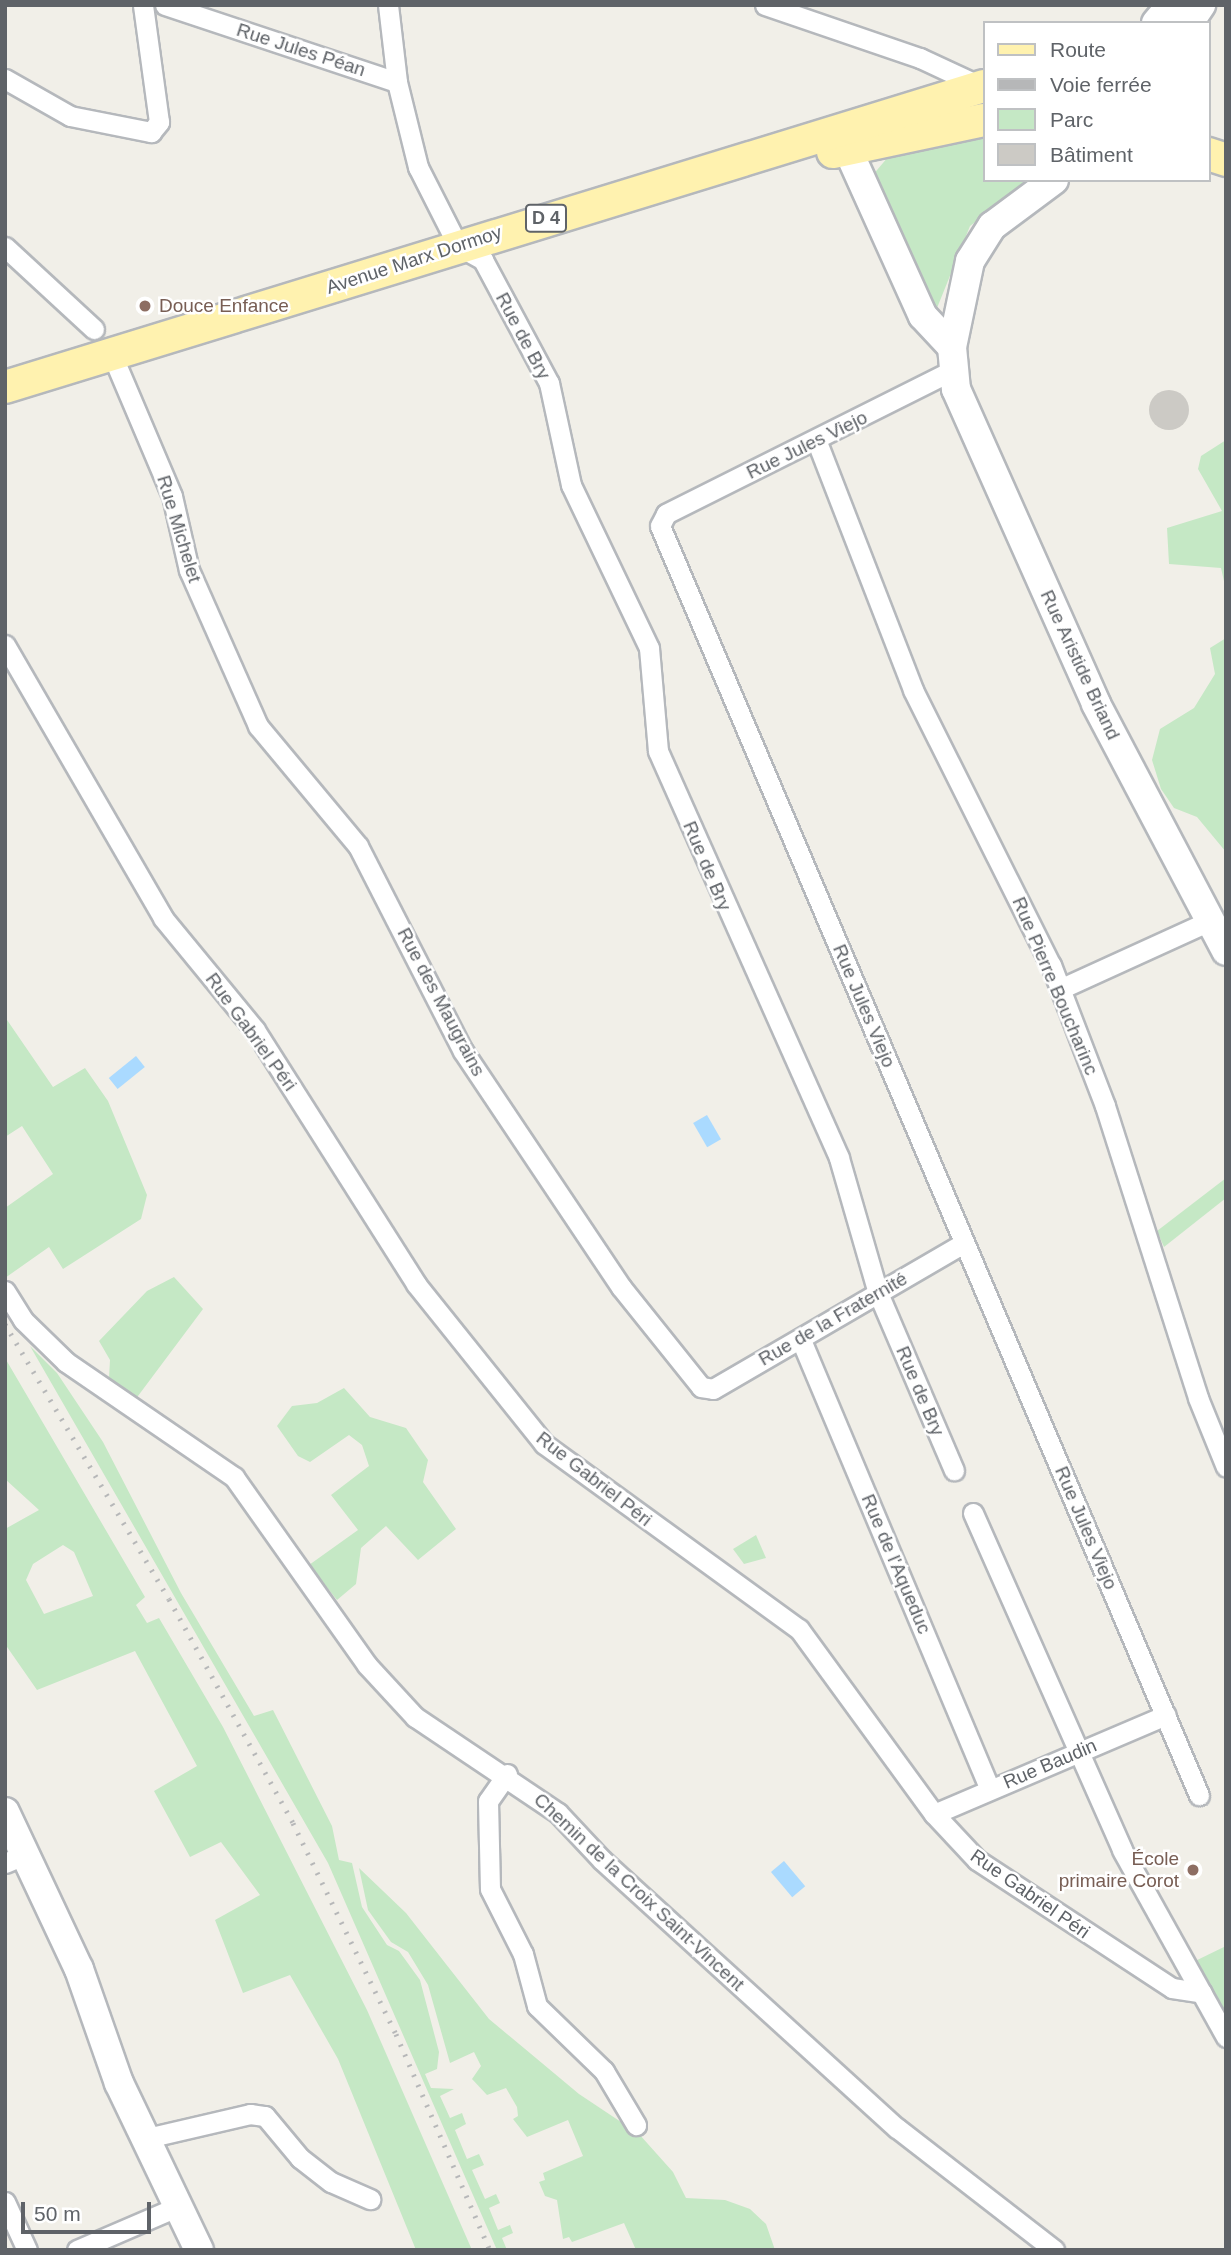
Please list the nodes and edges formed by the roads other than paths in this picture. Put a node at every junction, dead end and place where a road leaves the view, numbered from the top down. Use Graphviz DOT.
graph roads {
  1 [pos="143,5"];
  2 [pos="165,5"];
  3 [pos="388,5"];
  4 [pos="765,5"];
  5 [pos="1171,5"];
  6 [pos="1201,5"];
  7 [pos="1158,21"];
  8 [pos="1190,21"];
  9 [pos="5,79"];
  10 [pos="397,82"];
  11 [pos="982,86"];
  12 [pos="982,120"];
  13 [pos="847,148"];
  14 [pos="1051,182"];
  15 [pos="5,247"];
  16 [pos="471,253"];
  17 [pos="94,329"];
  18 [pos="952,359"];
  19 [pos="117,366"];
  20 [pos="5,387"];
  21 [pos="5,404"];
  22 [pos="817,442"];
  23 [pos="5,645"];
  24 [pos="237,682"];
  25 [pos="1209,921"];
  26 [pos="1226,950"];
  27 [pos="1060,989"];
  28 [pos="964,1243"];
  29 [pos="5,1291"];
  30 [pos="878,1293"];
  31 [pos="801,1339"];
  32 [pos="701,1387"];
  33 [pos="1226,1467"];
  34 [pos="954,1470"];
  35 [pos="973,1513"];
  36 [pos="1166,1715"];
  37 [pos="1076,1753"];
  38 [pos="507,1774"];
  39 [pos="990,1789"];
  40 [pos="1199,1795"];
  41 [pos="5,1812"];
  42 [pos="934,1814"];
  43 [pos="15,1859"];
  44 [pos="1202,1993"];
  45 [pos="1226,2037"];
  46 [pos="636,2125"];
  47 [pos="147,2138"];
  48 [pos="370,2199"];
  49 [pos="5,2202"];
  50 [pos="177,2207"];
  51 [pos="27,2250"];
  52 [pos="77,2250"];
  53 [pos="199,2250"];
  54 [pos="1054,2250"];
  1 -- 9 [label="street"];
  2 -- 10 [label="street, Rue Jules Péan"];
  3 -- 10 [label="street, Rue de Bry"];
  4 -- 11 [label="street"];
  5 -- 7 [label="street"];
  6 -- 8 [label="street"];
  10 -- 16 [label="street, Rue de Bry"];
  11 -- 16 [label="main road, Avenue Marx Dormoy / D 4"];
  12 -- 13 [label="main road, Avenue Marx Dormoy / D 4"];
  13 -- 16 [label="main road, Avenue Marx Dormoy / D 4"];
  13 -- 18 [label="street, Rue Aristide Briand"];
  14 -- 18 [label="street"];
  15 -- 17 [label="street"];
  16 -- 19 [label="main road, Avenue Marx Dormoy / D 4"];
  16 -- 30 [label="street, Rue de Bry"];
  18 -- 22 [label="street, Rue Jules Viejo"];
  18 -- 25 [label="street, Rue Aristide Briand"];
  19 -- 20 [label="main road, Avenue Marx Dormoy / D 4"];
  19 -- 21 [label="main road, Avenue Marx Dormoy / D 4"];
  19 -- 24 [label="street, Rue Michelet"];
  22 -- 27 [label="street, Rue Pierre Boucharinc"];
  22 -- 28 [label="street, Rue Jules Viejo"];
  23 -- 42 [label="street, Rue Gabriel Péri"];
  24 -- 32 [label="street, Rue des Maugrains"];
  25 -- 26 [label="street, Rue Aristide Briand"];
  25 -- 27 [label="street"];
  27 -- 33 [label="street, Rue Pierre Boucharinc"];
  28 -- 30 [label="street, Rue de la Fraternité"];
  28 -- 36 [label="street, Rue Jules Viejo"];
  29 -- 38 [label="street, Chemin de la Croix Saint-Vincent"];
  30 -- 31 [label="street, Rue de la Fraternité"];
  30 -- 34 [label="street, Rue de Bry"];
  31 -- 32 [label="street, Rue de la Fraternité"];
  31 -- 39 [label="street, Rue de l'Aqueduc"];
  35 -- 37 [label="street"];
  36 -- 37 [label="street, Rue Baudin"];
  36 -- 40 [label="street, Rue Jules Viejo"];
  37 -- 39 [label="street, Rue Baudin"];
  37 -- 44 [label="street"];
  38 -- 46 [label="street"];
  38 -- 54 [label="street, Chemin de la Croix Saint-Vincent"];
  39 -- 42 [label="street, Rue Baudin"];
  41 -- 43 [label="street"];
  42 -- 44 [label="street, Rue Gabriel Péri"];
  43 -- 47 [label="street"];
  44 -- 45 [label="street"];
  47 -- 48 [label="street"];
  47 -- 50 [label="street"];
  49 -- 51 [label="street"];
  50 -- 52 [label="street"];
  50 -- 53 [label="street"];
}
